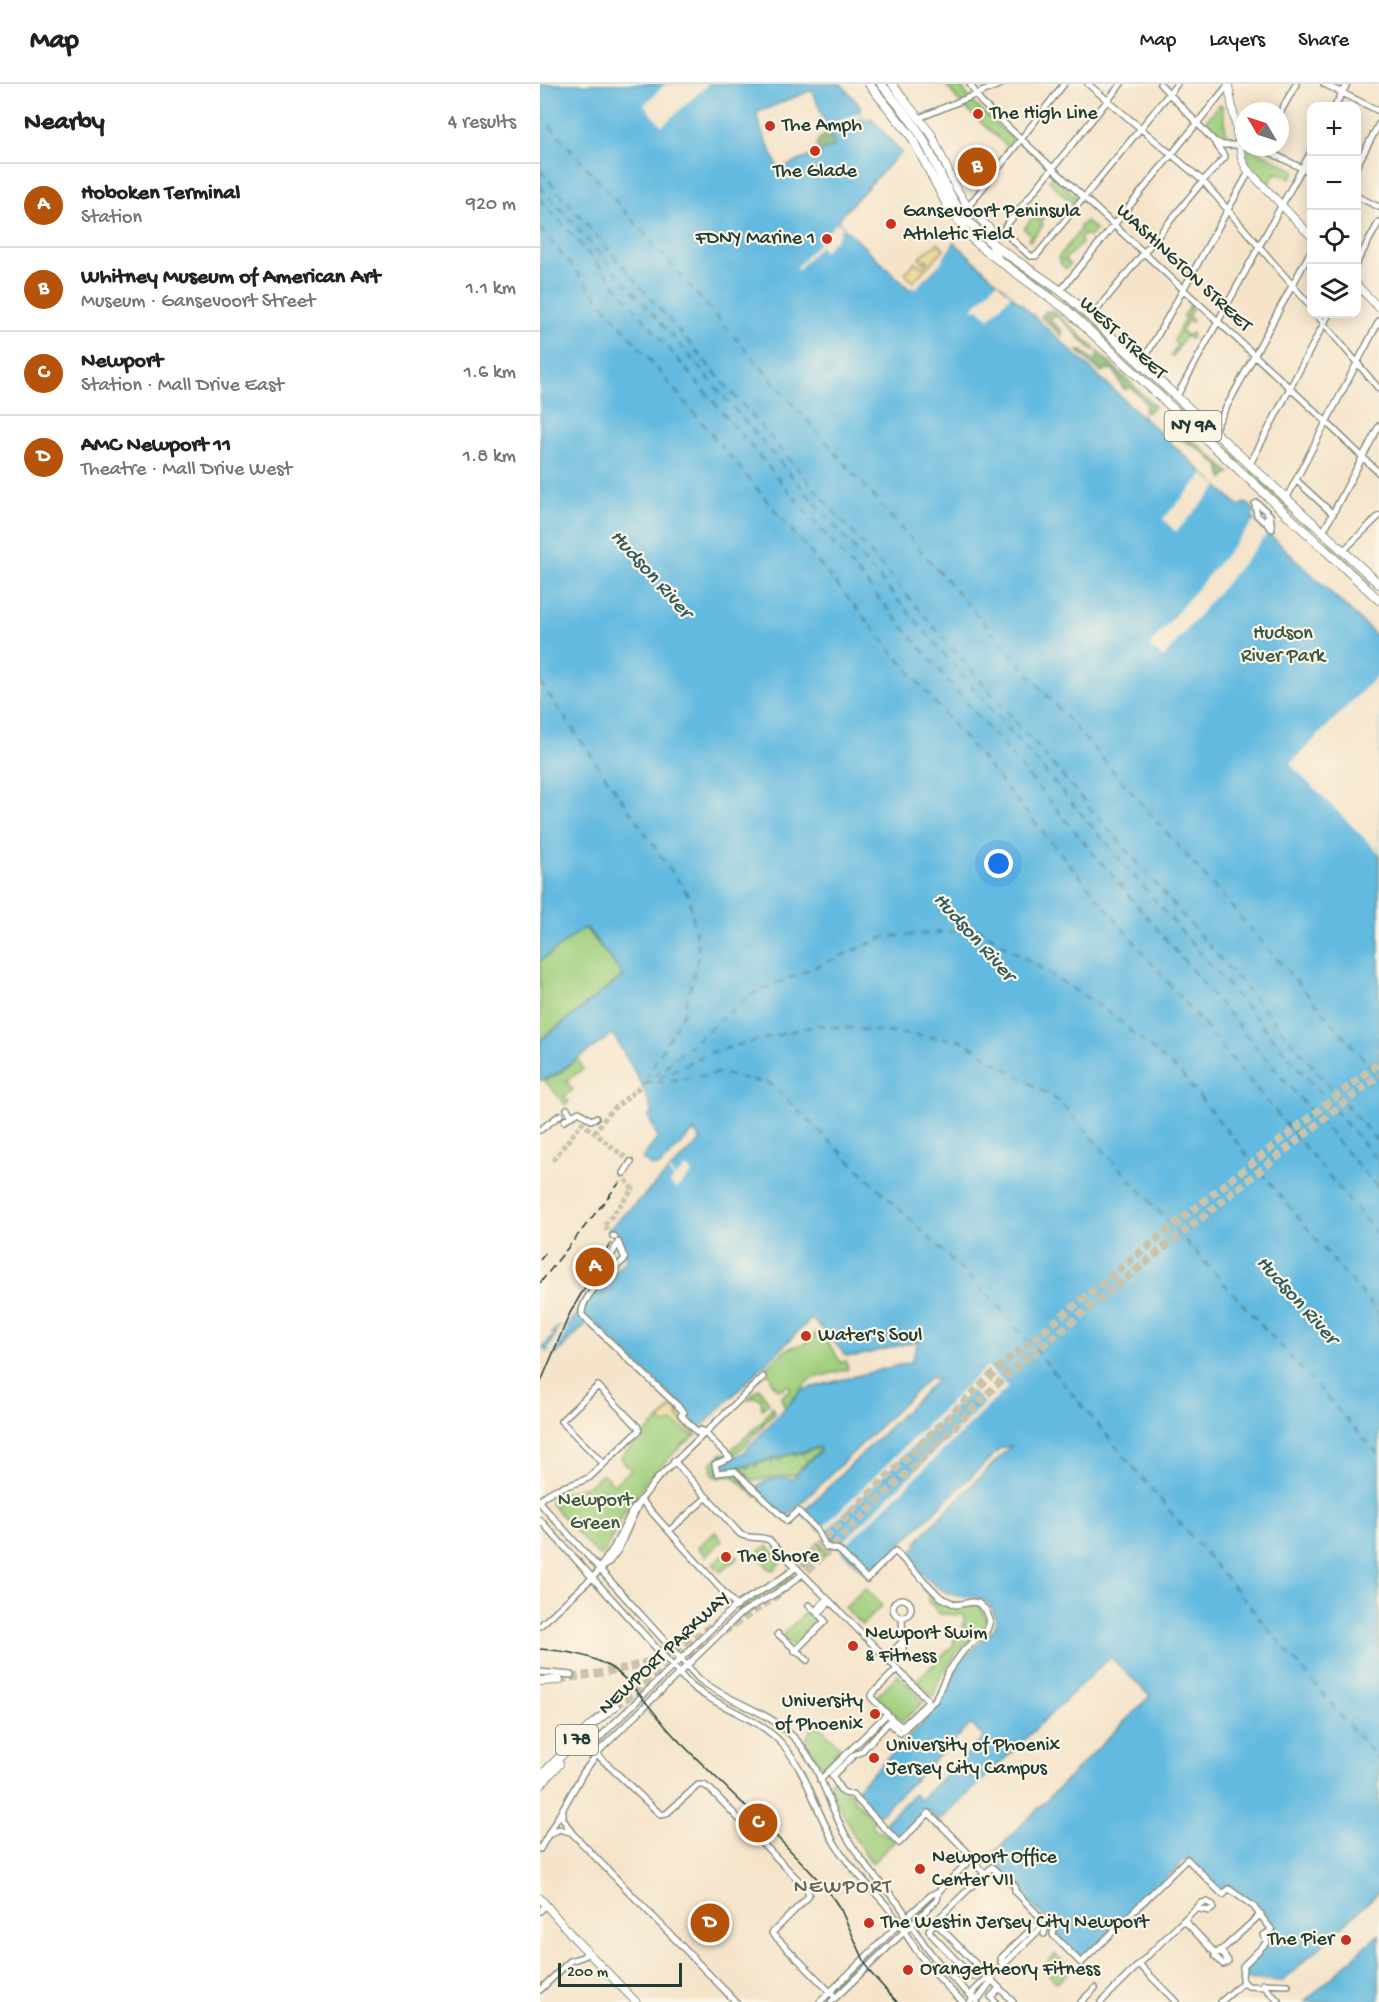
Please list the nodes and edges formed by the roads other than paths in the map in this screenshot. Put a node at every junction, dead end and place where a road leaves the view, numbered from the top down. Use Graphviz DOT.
graph roads {
  1 [pos="869,84"];
  2 [pos="881,84"];
  3 [pos="892,84"];
  4 [pos="970,84"];
  5 [pos="1001,84"];
  6 [pos="1064,84"];
  7 [pos="1088,84"];
  8 [pos="1121,84"];
  9 [pos="1160,84"];
  10 [pos="1177,84"];
  11 [pos="1228,84"];
  12 [pos="1296,84"];
  13 [pos="1324,84"];
  14 [pos="1347,84"];
  15 [pos="1169,93"];
  16 [pos="1342,93"];
  17 [pos="975,95"];
  18 [pos="1108,101"];
  19 [pos="1286,102"];
  20 [pos="1337,102"];
  21 [pos="1379,111"];
  22 [pos="1235,114"];
  23 [pos="919,118"];
  24 [pos="1197,123"];
  25 [pos="1379,124"];
  26 [pos="1140,128"];
  27 [pos="1021,139"];
  28 [pos="1213,140"];
  29 [pos="1235,145"];
  30 [pos="1172,154"];
  31 [pos="1243,156"];
  32 [pos="1278,156"];
  33 [pos="1308,156"];
  34 [pos="1361,158"];
  35 [pos="1302,168"];
  36 [pos="1053,169"];
  37 [pos="1307,171"];
  38 [pos="1249,172"];
  39 [pos="1203,181"];
  40 [pos="1084,198"];
  41 [pos="1361,198"];
  42 [pos="1281,206"];
  43 [pos="968,207"];
  44 [pos="1379,207"];
  45 [pos="1227,209"];
  46 [pos="1379,222"];
  47 [pos="1114,226"];
  48 [pos="1307,233"];
  49 [pos="991,243"];
  50 [pos="1259,246"];
  51 [pos="1144,253"];
  52 [pos="1361,255"];
  53 [pos="1307,257"];
  54 [pos="999,261"];
  55 [pos="1292,285"];
  56 [pos="1183,289"];
  57 [pos="1361,289"];
  58 [pos="1061,290"];
  59 [pos="1307,303"];
  60 [pos="1379,308"];
  61 [pos="1091,317"];
  62 [pos="1319,318"];
  63 [pos="1327,318"];
  64 [pos="1218,321"];
  65 [pos="1379,321"];
  66 [pos="1324,324"];
  67 [pos="1255,355"];
  68 [pos="1142,363"];
  69 [pos="1357,363"];
  70 [pos="1290,388"];
  71 [pos="1379,389"];
  72 [pos="1177,396"];
  73 [pos="1326,422"];
  74 [pos="1379,426"];
  75 [pos="1214,430"];
  76 [pos="1363,456"];
  77 [pos="1250,464"];
  78 [pos="1379,473"];
  79 [pos="1296,480"];
  80 [pos="1287,497"];
  81 [pos="1255,504"];
  82 [pos="1333,514"];
  83 [pos="1379,516"];
  84 [pos="1323,532"];
  85 [pos="1344,551"];
  86 [pos="1379,584"];
  87 [pos="1379,600"];
  88 [pos="560,1115"];
  89 [pos="592,1120"];
  90 [pos="564,1121"];
  91 [pos="540,1131"];
  92 [pos="631,1161"];
  93 [pos="624,1173"];
  94 [pos="590,1294"];
  95 [pos="763,1377"];
  96 [pos="674,1461"];
  97 [pos="604,1464"];
  98 [pos="707,1497"];
  99 [pos="640,1500"];
  100 [pos="540,1502"];
  101 [pos="540,1520"];
  102 [pos="669,1532"];
  103 [pos="796,1567"];
  104 [pos="599,1569"];
  105 [pos="802,1574"];
  106 [pos="591,1577"];
  107 [pos="829,1601"];
  108 [pos="809,1605"];
  109 [pos="736,1606"];
  110 [pos="817,1613"];
  111 [pos="739,1615"];
  112 [pos="902,1617"];
  113 [pos="542,1624"];
  114 [pos="778,1634"];
  115 [pos="795,1651"];
  116 [pos="680,1659"];
  117 [pos="807,1660"];
  118 [pos="888,1660"];
  119 [pos="672,1666"];
  120 [pos="687,1666"];
  121 [pos="897,1670"];
  122 [pos="540,1672"];
  123 [pos="678,1673"];
  124 [pos="570,1675"];
  125 [pos="559,1680"];
  126 [pos="540,1681"];
  127 [pos="615,1706"];
  128 [pos="887,1714"];
  129 [pos="579,1739"];
  130 [pos="597,1754"];
  131 [pos="540,1777"];
  132 [pos="820,1780"];
  133 [pos="540,1785"];
  134 [pos="563,1810"];
  135 [pos="572,1833"];
  136 [pos="546,1839"];
  137 [pos="540,1849"];
  138 [pos="973,1857"];
  139 [pos="982,1876"];
  140 [pos="939,1891"];
  141 [pos="541,1904"];
  142 [pos="1196,1908"];
  143 [pos="1261,1914"];
  144 [pos="907,1918"];
  145 [pos="1184,1920"];
  146 [pos="935,1922"];
  147 [pos="900,1924"];
  148 [pos="912,1924"];
  149 [pos="1042,1927"];
  150 [pos="904,1931"];
  151 [pos="1053,1935"];
  152 [pos="588,1953"];
  153 [pos="1000,1962"];
  154 [pos="1138,1964"];
  155 [pos="983,1971"];
  156 [pos="990,1978"];
  157 [pos="1245,1984"];
  158 [pos="1288,1985"];
  159 [pos="999,1988"];
  160 [pos="1095,1988"];
  161 [pos="540,1990"];
  162 [pos="827,1997"];
  163 [pos="833,2000"];
  164 [pos="973,2001"];
  165 [pos="1174,2001"];
  166 [pos="636,2002"];
  167 [pos="736,2002"];
  168 [pos="820,2002"];
  169 [pos="963,2002"];
  170 [pos="995,2002"];
  171 [pos="1013,2002"];
  172 [pos="1081,2002"];
  173 [pos="1101,2002"];
  174 [pos="1221,2002"];
  175 [pos="1279,2002"];
  1 -- 54 [label="highway, WEST STREET / NY 9A"];
  2 -- 49 [label="highway, WEST STREET / NY 9A"];
  3 -- 23 [label="main road"];
  4 -- 17 [label="street, WASHINGTON STREET"];
  5 -- 17 [label="street"];
  6 -- 27 [label="street"];
  7 -- 18 [label="street"];
  8 -- 18 [label="street"];
  9 -- 15 [label="street"];
  10 -- 15 [label="street"];
  11 -- 22 [label="main road"];
  11 -- 24 [label="street"];
  12 -- 19 [label="street"];
  13 -- 16 [label="street"];
  14 -- 16 [label="street"];
  15 -- 24 [label="street"];
  15 -- 26 [label="street"];
  16 -- 20 [label="street"];
  16 -- 21 [label="street"];
  17 -- 23 [label="street"];
  17 -- 27 [label="street, WASHINGTON STREET"];
  18 -- 26 [label="street"];
  18 -- 36 [label="street"];
  23 -- 43 [label="main road"];
  24 -- 28 [label="street"];
  24 -- 30 [label="street"];
  25 -- 34 [label="street"];
  26 -- 30 [label="street"];
  26 -- 40 [label="street"];
  27 -- 36 [label="street, WASHINGTON STREET"];
  27 -- 43 [label="street"];
  28 -- 29 [label="street"];
  28 -- 39 [label="street"];
  30 -- 39 [label="street"];
  30 -- 47 [label="street"];
  31 -- 38 [label="main road"];
  32 -- 35 [label="street"];
  33 -- 35 [label="street"];
  35 -- 37 [label="street"];
  35 -- 42 [label="street"];
  36 -- 40 [label="street, WASHINGTON STREET"];
  36 -- 40 [label="street"];
  38 -- 42 [label="main road"];
  38 -- 45 [label="street"];
  39 -- 45 [label="street"];
  39 -- 51 [label="street"];
  40 -- 47 [label="street, WASHINGTON STREET"];
  41 -- 44 [label="street"];
  42 -- 48 [label="main road"];
  42 -- 50 [label="street"];
  43 -- 49 [label="main road"];
  45 -- 50 [label="street"];
  45 -- 56 [label="street"];
  46 -- 52 [label="street"];
  47 -- 51 [label="street, WASHINGTON STREET"];
  47 -- 58 [label="street"];
  49 -- 54 [label="main road"];
  49 -- 58 [label="highway, WEST STREET / NY 9A"];
  50 -- 55 [label="street"];
  50 -- 64 [label="street"];
  51 -- 56 [label="street, WASHINGTON STREET"];
  51 -- 61 [label="street"];
  53 -- 55 [label="street"];
  54 -- 87 [label="highway, WEST STREET / NY 9A"];
  55 -- 59 [label="street"];
  55 -- 67 [label="street"];
  56 -- 64 [label="street, WASHINGTON STREET"];
  56 -- 68 [label="street"];
  57 -- 60 [label="main road"];
  58 -- 61 [label="highway, WEST STREET / NY 9A"];
  61 -- 68 [label="highway, WEST STREET / NY 9A"];
  62 -- 66 [label="street"];
  63 -- 66 [label="street"];
  64 -- 67 [label="street, WASHINGTON STREET"];
  64 -- 72 [label="street"];
  65 -- 69 [label="street"];
  66 -- 69 [label="street"];
  66 -- 70 [label="street"];
  67 -- 70 [label="street, WASHINGTON STREET"];
  67 -- 75 [label="street"];
  68 -- 72 [label="highway, WEST STREET / NY 9A"];
  69 -- 71 [label="street"];
  69 -- 73 [label="street"];
  70 -- 73 [label="street, WASHINGTON STREET"];
  70 -- 77 [label="street"];
  72 -- 75 [label="highway, WEST STREET / NY 9A"];
  73 -- 76 [label="street, WASHINGTON STREET"];
  73 -- 79 [label="street"];
  74 -- 76 [label="street"];
  75 -- 77 [label="highway, WEST STREET / NY 9A"];
  76 -- 78 [label="street, WASHINGTON STREET"];
  76 -- 82 [label="street"];
  77 -- 80 [label="highway, WEST STREET / NY 9A"];
  79 -- 80 [label="street"];
  79 -- 82 [label="street"];
  80 -- 84 [label="highway, WEST STREET / NY 9A"];
  81 -- 81 [label="street"];
  82 -- 84 [label="street"];
  83 -- 85 [label="street"];
  84 -- 85 [label="highway, WEST STREET / NY 9A"];
  85 -- 86 [label="highway, WEST STREET / NY 9A"];
  88 -- 91 [label="street"];
  89 -- 90 [label="street"];
  92 -- 93 [label="street"];
  94 -- 94 [label="street"];
  94 -- 138 [label="street"];
  95 -- 96 [label="street"];
  96 -- 98 [label="street"];
  96 -- 99 [label="street"];
  97 -- 97 [label="street"];
  97 -- 100 [label="street"];
  98 -- 102 [label="street"];
  98 -- 103 [label="street"];
  99 -- 102 [label="street"];
  99 -- 104 [label="street"];
  100 -- 104 [label="street"];
  101 -- 106 [label="street"];
  102 -- 109 [label="street"];
  103 -- 105 [label="street"];
  103 -- 109 [label="street, NEWPORT PARKWAY"];
  104 -- 106 [label="street"];
  104 -- 116 [label="street"];
  105 -- 107 [label="street"];
  105 -- 111 [label="street, NEWPORT PARKWAY"];
  106 -- 113 [label="street"];
  106 -- 119 [label="street"];
  107 -- 110 [label="street"];
  107 -- 118 [label="street"];
  108 -- 110 [label="street"];
  109 -- 111 [label="street"];
  109 -- 116 [label="street, NEWPORT PARKWAY"];
  110 -- 115 [label="street"];
  111 -- 120 [label="street, NEWPORT PARKWAY"];
  112 -- 118 [label="street"];
  114 -- 115 [label="street"];
  115 -- 117 [label="street"];
  116 -- 119 [label="street, NEWPORT PARKWAY"];
  116 -- 120 [label="street"];
  118 -- 121 [label="street"];
  119 -- 123 [label="street"];
  119 -- 130 [label="street, NEWPORT PARKWAY"];
  120 -- 123 [label="street, NEWPORT PARKWAY"];
  120 -- 132 [label="street"];
  121 -- 128 [label="street"];
  121 -- 128 [label="street"];
  122 -- 124 [label="street"];
  123 -- 130 [label="street, NEWPORT PARKWAY"];
  123 -- 147 [label="street"];
  125 -- 126 [label="highway"];
  127 -- 129 [label="highway, I 78"];
  128 -- 132 [label="street"];
  129 -- 131 [label="highway, I 78"];
  129 -- 133 [label="highway, I 78"];
  130 -- 134 [label="street, NEWPORT PARKWAY"];
  130 -- 162 [label="street"];
  132 -- 144 [label="street"];
  134 -- 135 [label="street"];
  134 -- 136 [label="street, NEWPORT PARKWAY"];
  135 -- 136 [label="street"];
  135 -- 167 [label="street"];
  136 -- 137 [label="street, NEWPORT PARKWAY"];
  138 -- 140 [label="street"];
  138 -- 149 [label="street"];
  139 -- 146 [label="street"];
  140 -- 144 [label="street"];
  140 -- 148 [label="street"];
  141 -- 152 [label="main road"];
  142 -- 145 [label="street"];
  143 -- 145 [label="street"];
  143 -- 151 [label="street"];
  143 -- 157 [label="street"];
  144 -- 147 [label="street"];
  144 -- 148 [label="street"];
  145 -- 154 [label="street"];
  146 -- 155 [label="street"];
  146 -- 155 [label="street"];
  147 -- 150 [label="street"];
  147 -- 162 [label="street"];
  148 -- 150 [label="street"];
  148 -- 164 [label="street"];
  149 -- 151 [label="street"];
  149 -- 151 [label="street"];
  149 -- 153 [label="street"];
  149 -- 156 [label="street"];
  150 -- 163 [label="street"];
  150 -- 169 [label="street"];
  152 -- 161 [label="street"];
  152 -- 166 [label="main road"];
  154 -- 165 [label="street"];
  154 -- 173 [label="street"];
  155 -- 156 [label="street"];
  156 -- 159 [label="street"];
  156 -- 164 [label="street"];
  157 -- 158 [label="street"];
  157 -- 174 [label="street"];
  157 -- 175 [label="street"];
  159 -- 170 [label="street"];
  159 -- 171 [label="street"];
  160 -- 172 [label="street"];
  162 -- 163 [label="street"];
  162 -- 168 [label="street"];
}
